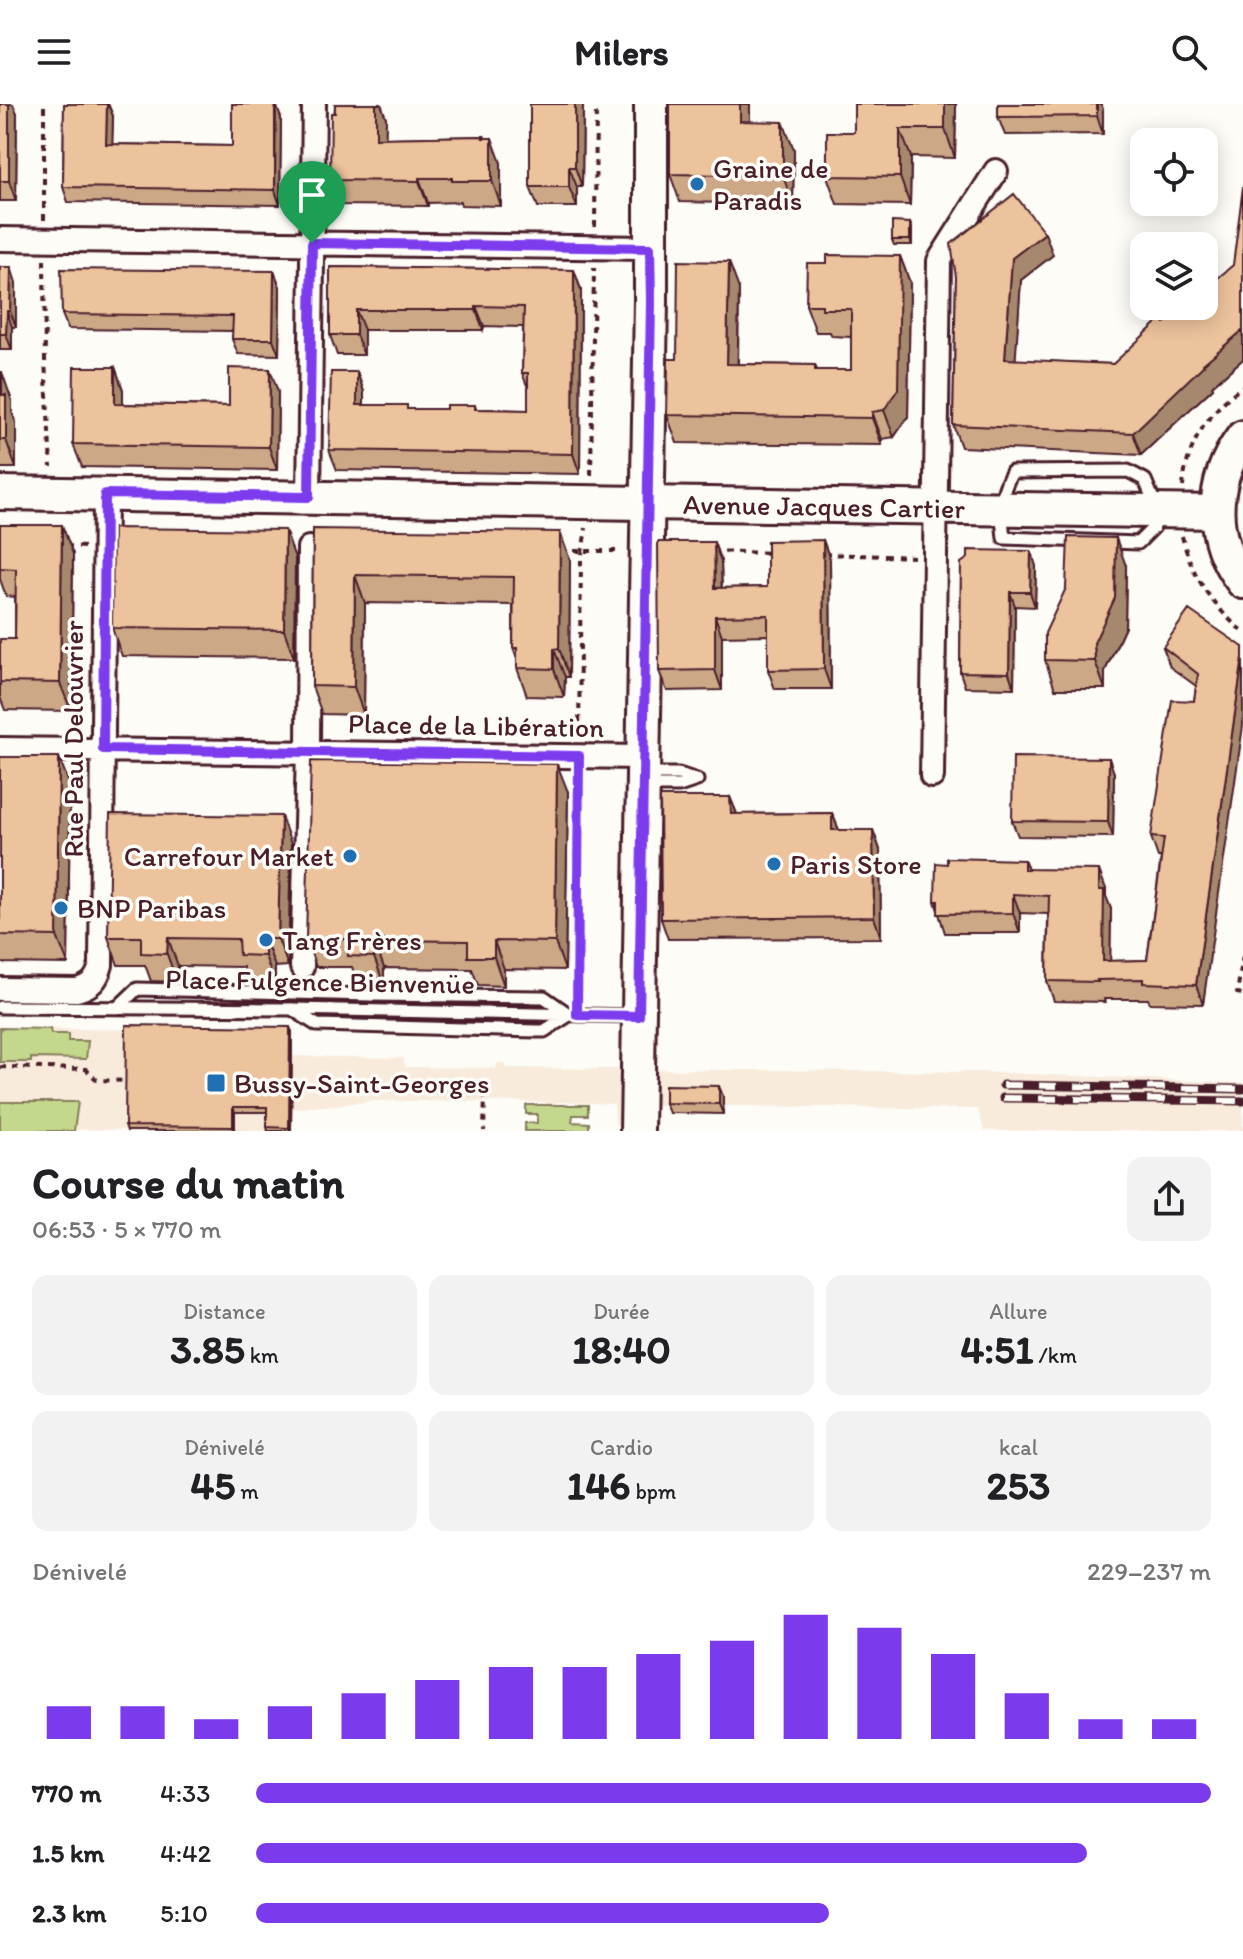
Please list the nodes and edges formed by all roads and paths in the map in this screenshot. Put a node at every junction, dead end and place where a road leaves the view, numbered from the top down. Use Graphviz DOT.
graph roads {
  1 [pos="44,104"];
  2 [pos="314,104"];
  3 [pos="596,104"];
  4 [pos="651,104"];
  5 [pos="996,171"];
  6 [pos="0,239"];
  7 [pos="44,239"];
  8 [pos="312,243"];
  9 [pos="594,247"];
  10 [pos="650,248"];
  11 [pos="1243,437"];
  12 [pos="0,493"];
  13 [pos="53,494"];
  14 [pos="105,494"];
  15 [pos="309,497"];
  16 [pos="591,501"];
  17 [pos="647,502"];
  18 [pos="934,507"];
  19 [pos="1217,512"];
  20 [pos="309,548"];
  21 [pos="582,551"];
  22 [pos="623,551"];
  23 [pos="701,551"];
  24 [pos="778,553"];
  25 [pos="824,554"];
  26 [pos="934,558"];
  27 [pos="1243,582"];
  28 [pos="0,749"];
  29 [pos="103,749"];
  30 [pos="308,752"];
  31 [pos="579,756"];
  32 [pos="643,772"];
  33 [pos="932,776"];
  34 [pos="1243,956"];
  35 [pos="302,967"];
  36 [pos="0,989"];
  37 [pos="1243,994"];
  38 [pos="0,1007"];
  39 [pos="117,1008"];
  40 [pos="573,1015"];
  41 [pos="639,1016"];
  42 [pos="0,1067"];
  43 [pos="127,1081"];
  44 [pos="291,1083"];
  45 [pos="484,1131"];
  46 [pos="637,1131"];
  1 -- 7 [label="path"];
  2 -- 8 [label="street"];
  3 -- 9 [label="path"];
  4 -- 10 [label="street"];
  5 -- 18 [label="street"];
  6 -- 7 [label="street"];
  7 -- 8 [label="street"];
  7 -- 13 [label="path"];
  8 -- 9 [label="street"];
  8 -- 15 [label="street"];
  9 -- 10 [label="street"];
  9 -- 16 [label="path"];
  10 -- 17 [label="street"];
  11 -- 19 [label="street"];
  12 -- 13 [label="street, Avenue Jacques Cartier"];
  13 -- 14 [label="street, Avenue Jacques Cartier"];
  14 -- 15 [label="street, Avenue Jacques Cartier"];
  14 -- 29 [label="street, Rue Paul Delouvrier"];
  15 -- 16 [label="street, Avenue Jacques Cartier"];
  16 -- 17 [label="street, Avenue Jacques Cartier"];
  16 -- 21 [label="path"];
  17 -- 18 [label="street, Avenue Jacques Cartier"];
  17 -- 32 [label="street"];
  18 -- 19 [label="street, Avenue Jacques Cartier"];
  18 -- 26 [label="street"];
  19 -- 27 [label="street"];
  20 -- 30 [label="street"];
  21 -- 22 [label="path"];
  21 -- 31 [label="path"];
  23 -- 24 [label="path"];
  25 -- 26 [label="path"];
  26 -- 33 [label="street"];
  28 -- 29 [label="street, Place de la Libération"];
  29 -- 30 [label="street, Place de la Libération"];
  29 -- 36 [label="street, Rue Paul Delouvrier"];
  30 -- 31 [label="street, Place de la Libération"];
  30 -- 35 [label="street"];
  31 -- 32 [label="street, Place de la Libération"];
  31 -- 40 [label="path"];
  32 -- 41 [label="street"];
  34 -- 37 [label="path"];
  38 -- 39 [label="lane, Place Fulgence Bienvenüe"];
  39 -- 40 [label="lane, Place Fulgence Bienvenüe"];
  39 -- 40 [label="lane"];
  40 -- 41 [label="lane"];
  41 -- 46 [label="street"];
  42 -- 43 [label="path"];
  44 -- 45 [label="path"];
}
